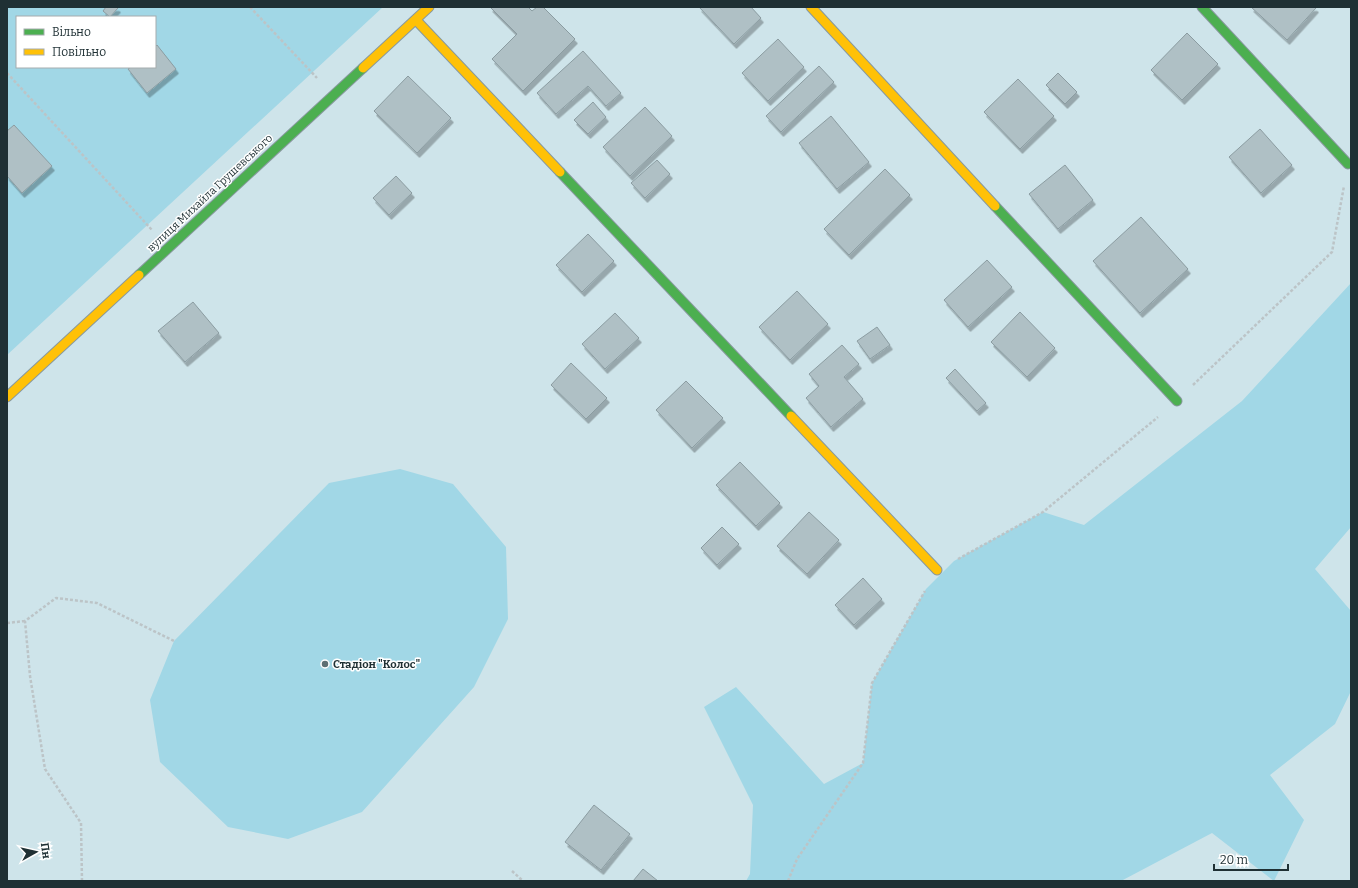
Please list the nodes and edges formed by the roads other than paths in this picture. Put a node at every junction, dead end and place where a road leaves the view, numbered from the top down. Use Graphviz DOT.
graph roads {
  1 [pos="429,7"];
  2 [pos="811,7"];
  3 [pos="1202,7"];
  4 [pos="416,20"];
  5 [pos="1348,164"];
  6 [pos="7,397"];
  7 [pos="1177,401"];
  8 [pos="937,570"];
  1 -- 4 [label="street, вулиця Михайла Грушевського"];
  2 -- 7 [label="street"];
  3 -- 5 [label="street"];
  4 -- 6 [label="street, вулиця Михайла Грушевського"];
  4 -- 8 [label="street"];
}
